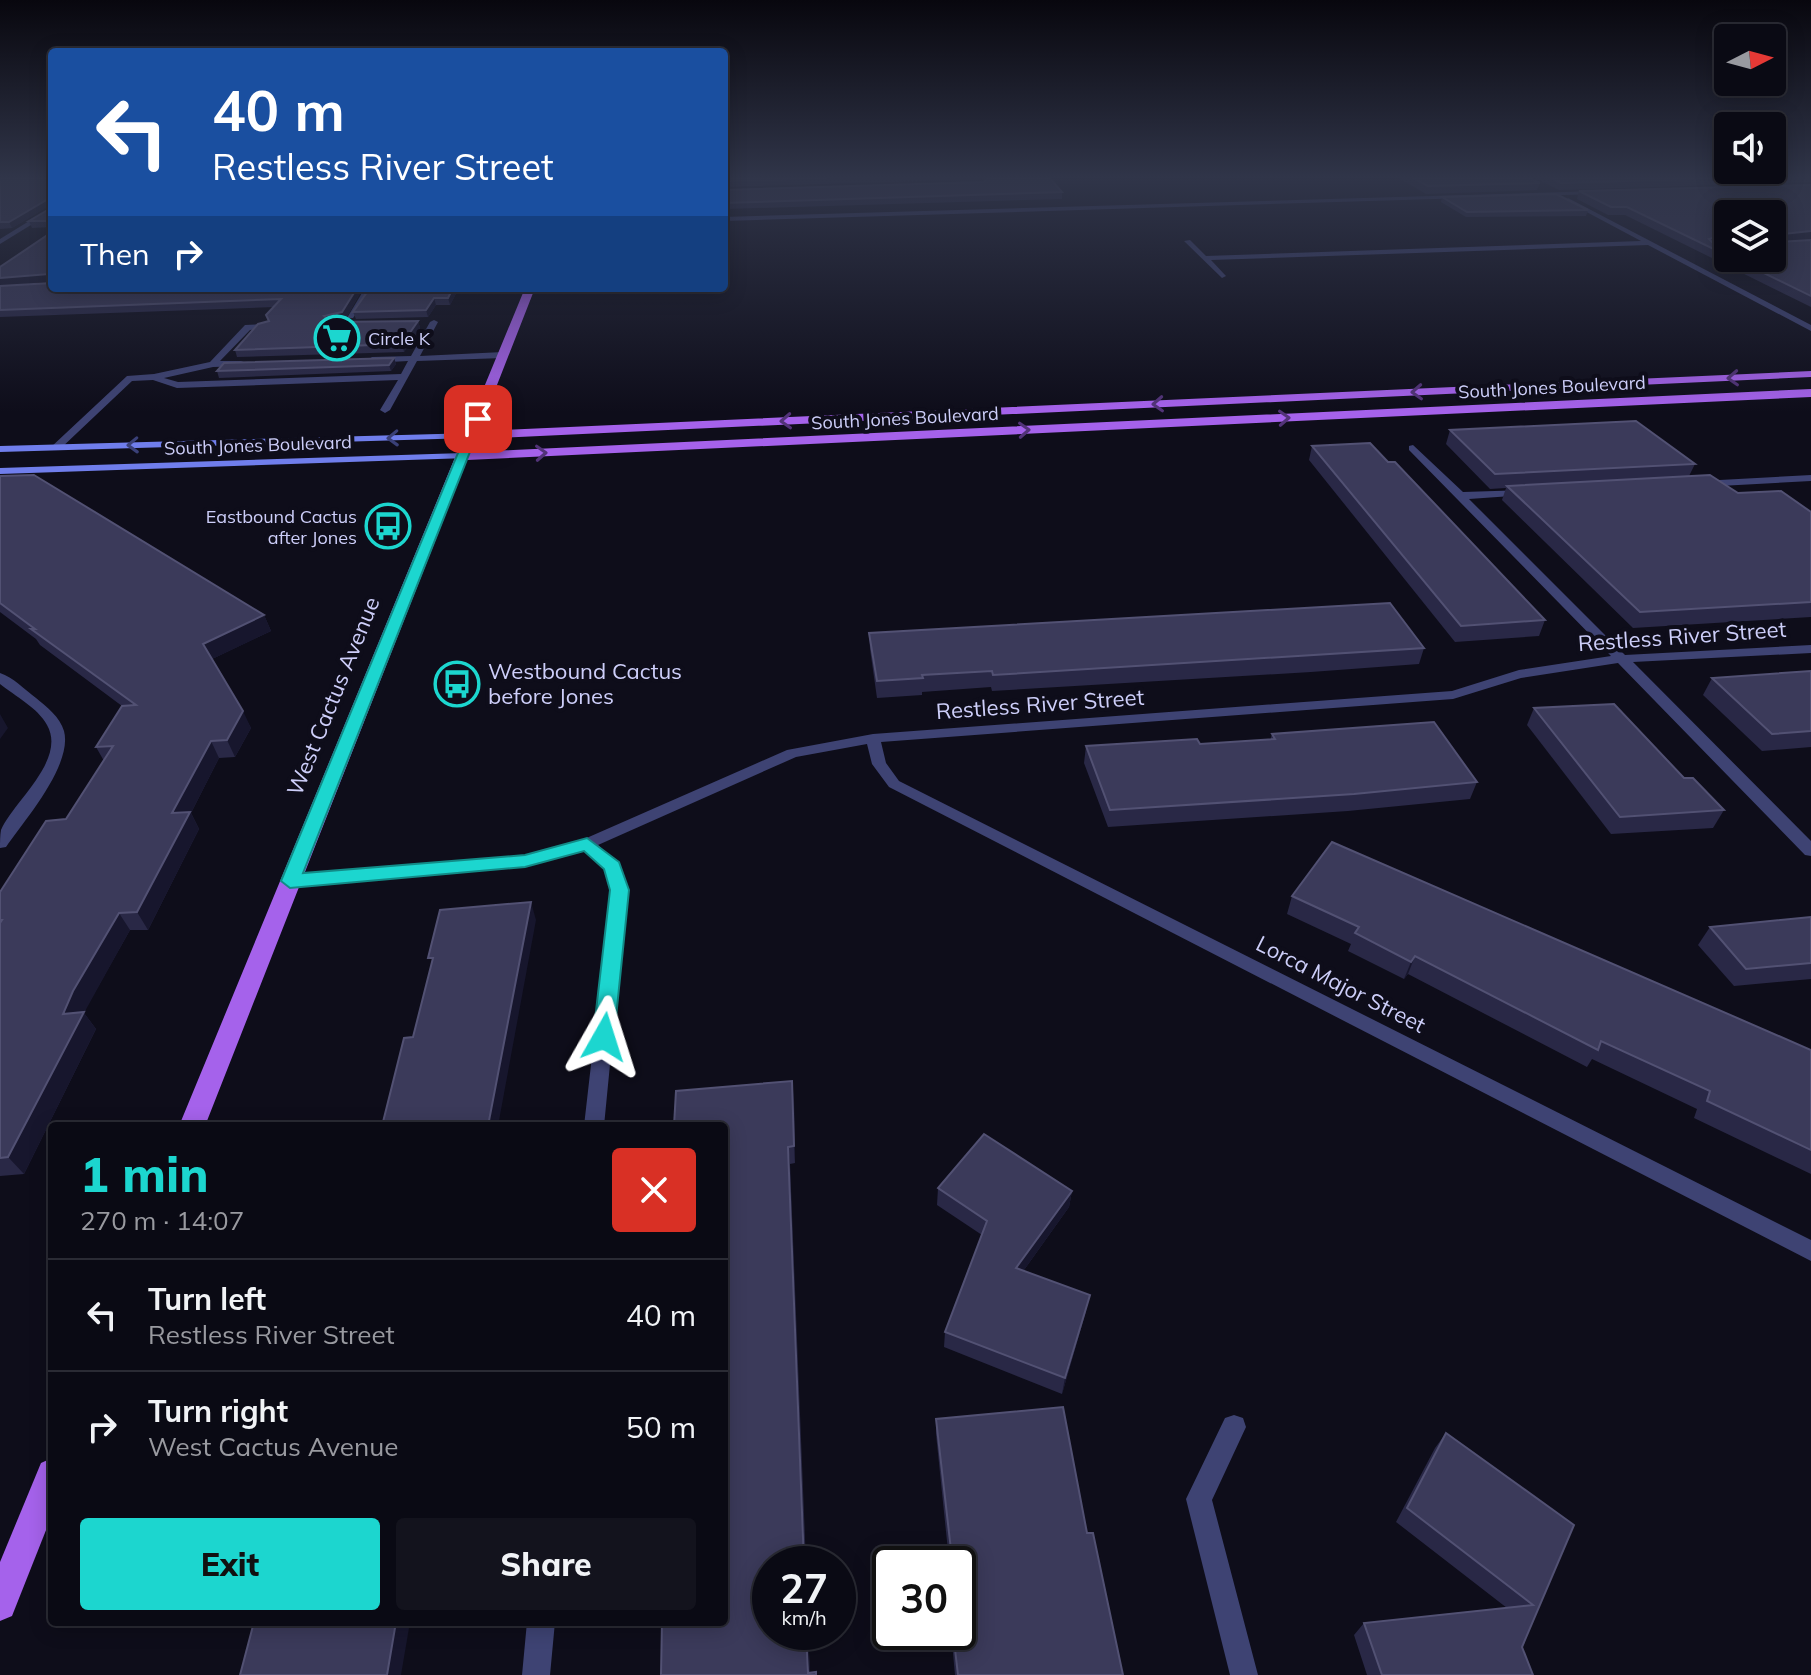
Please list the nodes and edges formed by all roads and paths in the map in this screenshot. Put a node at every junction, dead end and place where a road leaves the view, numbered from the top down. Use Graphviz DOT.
graph roads {
  1 [pos="1259,256"];
  2 [pos="1675,256"];
  3 [pos="1205,258"];
  4 [pos="1222,276"];
  5 [pos="366,292"];
  6 [pos="528,292"];
  7 [pos="420,323"];
  8 [pos="362,324"];
  9 [pos="265,327"];
  10 [pos="1811,328"];
  11 [pos="503,355"];
  12 [pos="414,359"];
  13 [pos="353,361"];
  14 [pos="260,363"];
  15 [pos="213,364"];
  16 [pos="1811,374"];
  17 [pos="154,377"];
  18 [pos="404,377"];
  19 [pos="1811,393"];
  20 [pos="385,410"];
  21 [pos="471,435"];
  22 [pos="55,448"];
  23 [pos="1413,448"];
  24 [pos="0,449"];
  25 [pos="463,456"];
  26 [pos="0,471"];
  27 [pos="1811,478"];
  28 [pos="1689,484"];
  29 [pos="1536,492"];
  30 [pos="1459,496"];
  31 [pos="1811,649"];
  32 [pos="1621,659"];
  33 [pos="0,677"];
  34 [pos="873,738"];
  35 [pos="0,843"];
  36 [pos="587,844"];
  37 [pos="1811,851"];
  38 [pos="290,881"];
  39 [pos="194,1122"];
  40 [pos="594,1122"];
  41 [pos="1811,1251"];
  42 [pos="1234,1427"];
  43 [pos="48,1484"];
  44 [pos="0,1604"];
  45 [pos="541,1626"];
  46 [pos="536,1675"];
  47 [pos="1244,1675"];
  1 -- 3 [label="street"];
  2 -- 10 [label="street"];
  3 -- 4 [label="street"];
  5 -- 8 [label="street"];
  6 -- 11 [label="main road, West Cactus Avenue"];
  7 -- 12 [label="street"];
  9 -- 15 [label="street"];
  11 -- 12 [label="street"];
  11 -- 21 [label="main road, West Cactus Avenue"];
  12 -- 13 [label="street"];
  12 -- 18 [label="street"];
  14 -- 15 [label="street"];
  15 -- 17 [label="street"];
  16 -- 21 [label="main road, South Jones Boulevard, one-way"];
  17 -- 18 [label="street"];
  17 -- 22 [label="street"];
  18 -- 20 [label="street"];
  25 -- 19 [label="main road, South Jones Boulevard, one-way"];
  21 -- 22 [label="main road, South Jones Boulevard, one-way"];
  21 -- 25 [label="main road, West Cactus Avenue"];
  22 -- 24 [label="main road, South Jones Boulevard"];
  23 -- 30 [label="street"];
  25 -- 26 [label="main road, South Jones Boulevard"];
  25 -- 38 [label="main road, West Cactus Avenue"];
  27 -- 28 [label="street"];
  29 -- 30 [label="street"];
  30 -- 32 [label="street"];
  31 -- 32 [label="street, Restless River Street"];
  32 -- 34 [label="street, Restless River Street"];
  32 -- 37 [label="street"];
  33 -- 35 [label="street"];
  34 -- 36 [label="street, Restless River Street"];
  34 -- 41 [label="street, Lorca Major Street"];
  36 -- 38 [label="street, Restless River Street"];
  36 -- 40 [label="street"];
  38 -- 39 [label="main road, West Cactus Avenue"];
  42 -- 47 [label="street"];
  43 -- 44 [label="main road"];
  45 -- 46 [label="street"];
}
